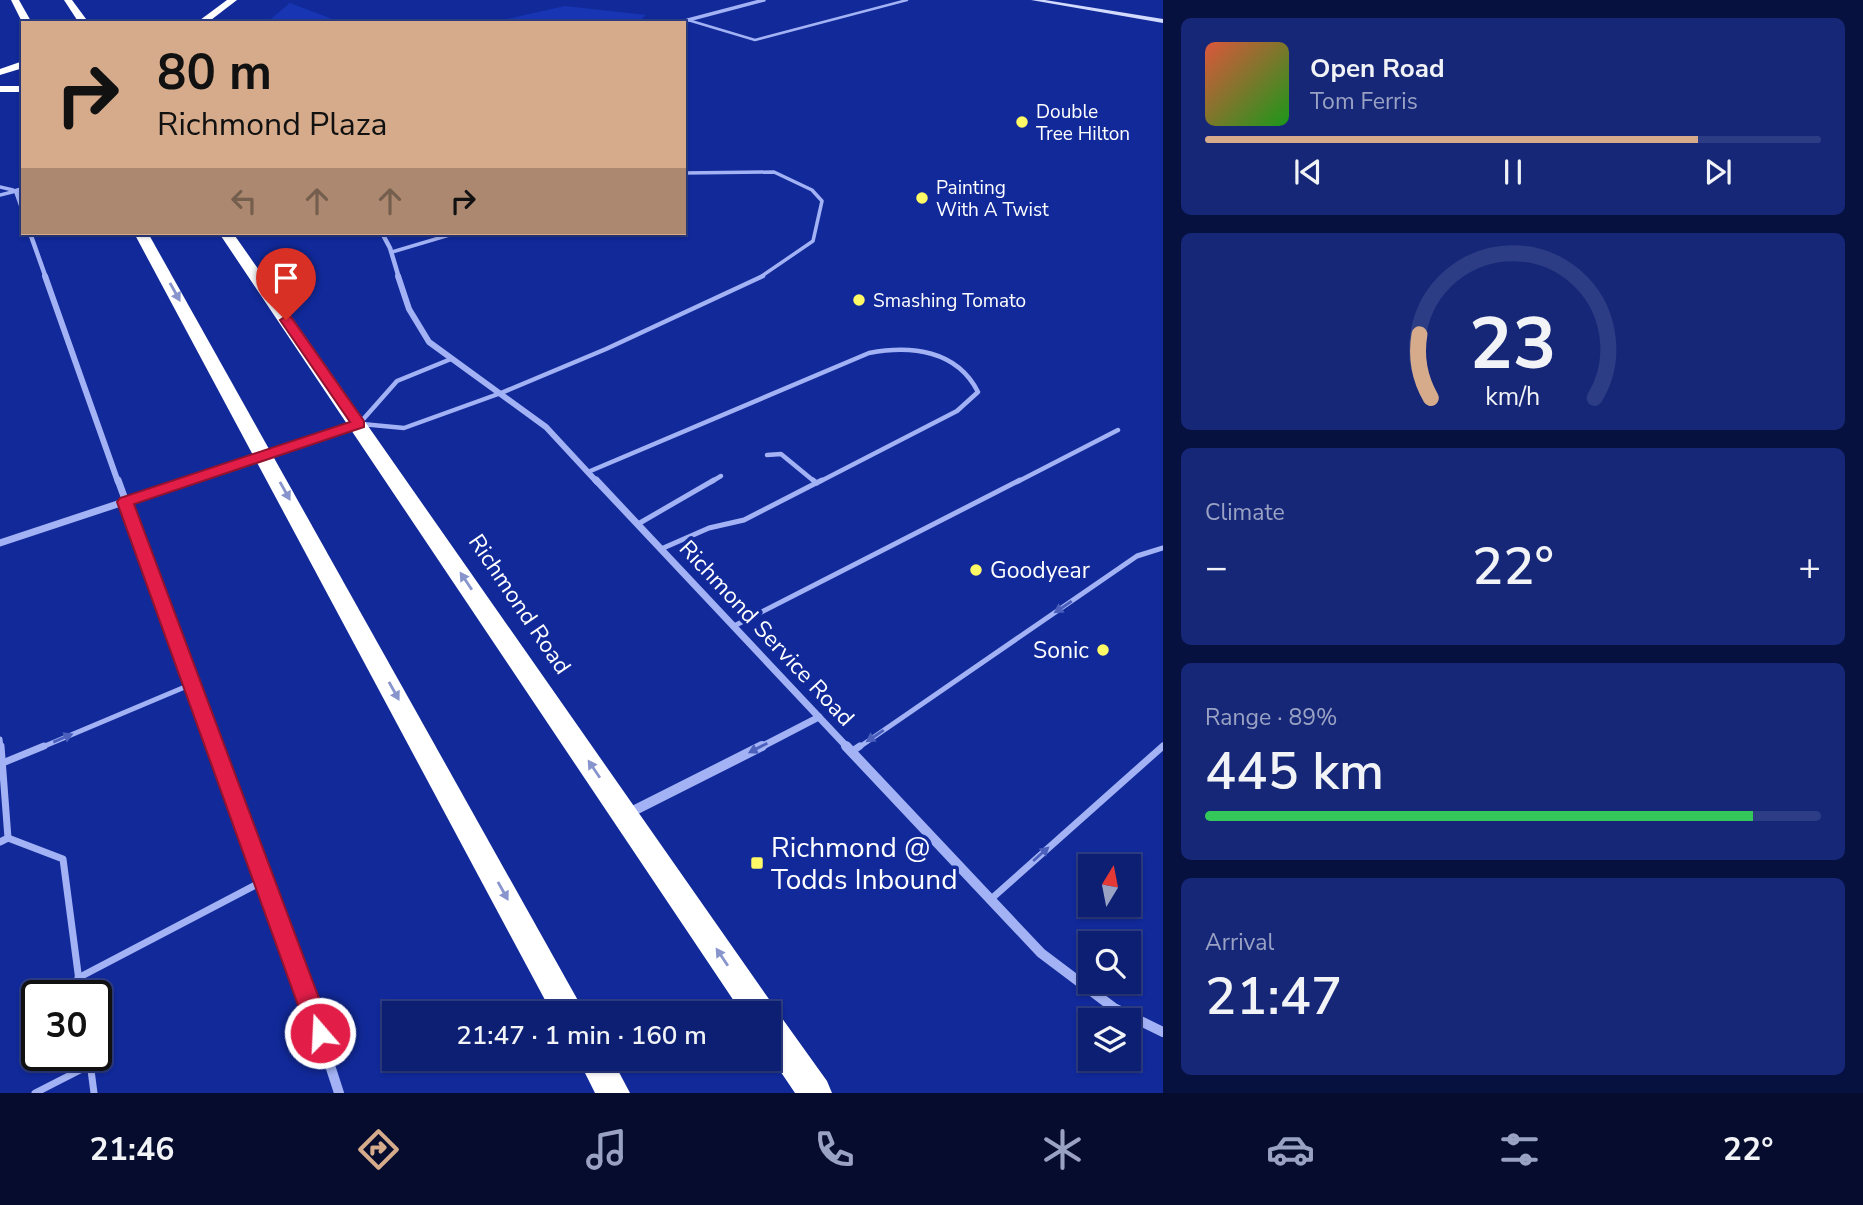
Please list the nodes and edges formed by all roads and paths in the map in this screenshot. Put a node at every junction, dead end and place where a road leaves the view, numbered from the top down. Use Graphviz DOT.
graph roads {
  1 [pos="15,0"];
  2 [pos="68,0"];
  3 [pos="233,0"];
  4 [pos="764,0"];
  5 [pos="906,0"];
  6 [pos="1034,0"];
  7 [pos="688,20"];
  8 [pos="26,21"];
  9 [pos="83,21"];
  10 [pos="204,21"];
  11 [pos="677,21"];
  12 [pos="1163,21"];
  13 [pos="21,65"];
  14 [pos="0,72"];
  15 [pos="0,89"];
  16 [pos="21,89"];
  17 [pos="686,173"];
  18 [pos="0,187"];
  19 [pos="21,190"];
  20 [pos="16,191"];
  21 [pos="0,195"];
  22 [pos="21,205"];
  23 [pos="31,235"];
  24 [pos="142,235"];
  25 [pos="227,235"];
  26 [pos="383,235"];
  27 [pos="450,235"];
  28 [pos="392,253"];
  29 [pos="451,359"];
  30 [pos="501,393"];
  31 [pos="359,424"];
  32 [pos="1118,430"];
  33 [pos="265,455"];
  34 [pos="767,455"];
  35 [pos="588,472"];
  36 [pos="721,476"];
  37 [pos="817,483"];
  38 [pos="125,502"];
  39 [pos="638,524"];
  40 [pos="0,543"];
  41 [pos="1163,548"];
  42 [pos="661,549"];
  43 [pos="734,626"];
  44 [pos="192,684"];
  45 [pos="819,717"];
  46 [pos="0,739"];
  47 [pos="1163,746"];
  48 [pos="851,752"];
  49 [pos="2,763"];
  50 [pos="626,815"];
  51 [pos="4,840"];
  52 [pos="265,880"];
  53 [pos="990,900"];
  54 [pos="79,978"];
  55 [pos="562,1001"];
  56 [pos="752,1001"];
  57 [pos="1163,1032"];
  58 [pos="781,1044"];
  59 [pos="72,1071"];
  60 [pos="91,1071"];
  61 [pos="601,1071"];
  62 [pos="35,1093"];
  63 [pos="94,1093"];
  64 [pos="339,1093"];
  65 [pos="613,1093"];
  66 [pos="815,1093"];
  1 -- 8 [label="highway"];
  2 -- 9 [label="highway"];
  3 -- 10 [label="highway"];
  4 -- 7 [label="street"];
  5 -- 7 [label="lane"];
  6 -- 12 [label="street"];
  7 -- 11 [label="lane"];
  13 -- 14 [label="highway"];
  15 -- 16 [label="highway"];
  17 -- 30 [label="lane"];
  18 -- 20 [label="lane"];
  19 -- 20 [label="street"];
  20 -- 21 [label="lane"];
  20 -- 22 [label="street"];
  23 -- 38 [label="street"];
  24 -- 33 [label="highway, one-way"];
  25 -- 31 [label="highway, Richmond Road"];
  26 -- 28 [label="street, Richmond Service Road"];
  27 -- 28 [label="lane"];
  28 -- 29 [label="street, Richmond Service Road"];
  29 -- 30 [label="street, Richmond Service Road"];
  29 -- 31 [label="lane"];
  30 -- 31 [label="lane"];
  30 -- 35 [label="street, Richmond Service Road"];
  31 -- 33 [label="street"];
  50 -- 31 [label="highway, Richmond Road, one-way"];
  32 -- 43 [label="lane"];
  33 -- 38 [label="street"];
  33 -- 55 [label="highway, one-way"];
  34 -- 37 [label="lane"];
  35 -- 37 [label="lane"];
  35 -- 39 [label="street, Richmond Service Road"];
  36 -- 39 [label="lane"];
  37 -- 42 [label="lane"];
  38 -- 40 [label="street"];
  38 -- 44 [label="street"];
  39 -- 42 [label="street, Richmond Service Road"];
  41 -- 48 [label="lane, one-way"];
  42 -- 43 [label="street, Richmond Service Road"];
  43 -- 45 [label="street, Richmond Service Road"];
  49 -- 44 [label="lane, one-way"];
  44 -- 52 [label="street"];
  45 -- 48 [label="street, Richmond Service Road"];
  45 -- 50 [label="street, one-way"];
  46 -- 49 [label="lane"];
  53 -- 47 [label="lane, one-way"];
  48 -- 53 [label="street, Richmond Service Road"];
  49 -- 51 [label="lane"];
  56 -- 50 [label="highway, Richmond Road, one-way"];
  51 -- 54 [label="lane"];
  52 -- 54 [label="lane"];
  52 -- 64 [label="street"];
  53 -- 57 [label="street, Richmond Service Road"];
  58 -- 66 [label="highway"];
  59 -- 62 [label="lane"];
  60 -- 63 [label="lane"];
  61 -- 65 [label="highway"];
}
